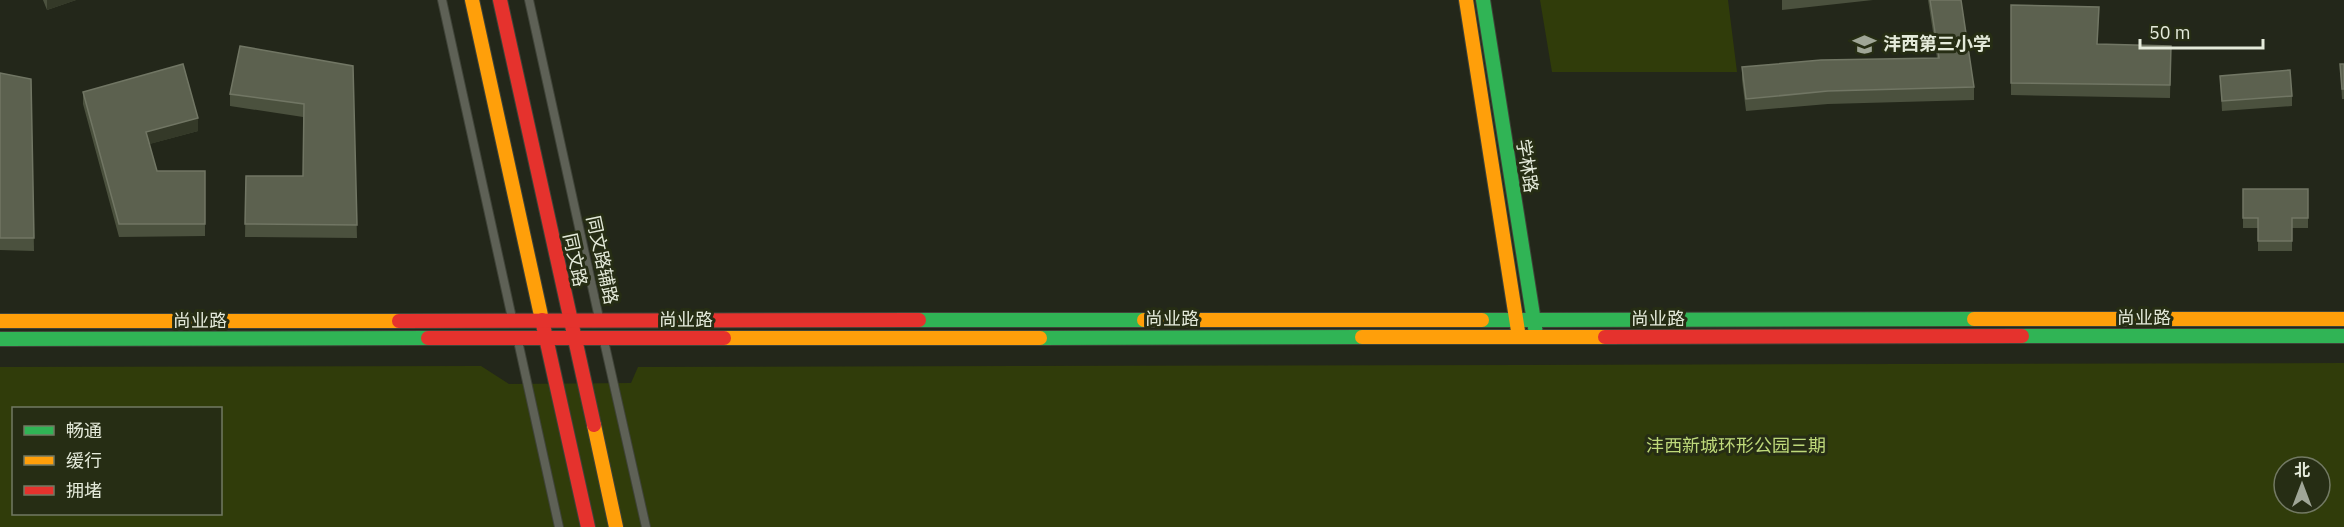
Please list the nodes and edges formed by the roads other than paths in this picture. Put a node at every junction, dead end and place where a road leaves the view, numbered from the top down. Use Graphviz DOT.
graph roads {
  1 [pos="442,0"];
  2 [pos="472,0"];
  3 [pos="500,0"];
  4 [pos="529,0"];
  5 [pos="1466,0"];
  6 [pos="1483,0"];
  7 [pos="2344,319"];
  8 [pos="512,320"];
  9 [pos="543,320"];
  10 [pos="600,320"];
  11 [pos="1516,320"];
  12 [pos="1533,320"];
  13 [pos="0,321"];
  14 [pos="570,321"];
  15 [pos="2344,336"];
  16 [pos="1519,337"];
  17 [pos="1536,337"];
  18 [pos="517,338"];
  19 [pos="546,338"];
  20 [pos="576,338"];
  21 [pos="604,338"];
  22 [pos="0,339"];
  23 [pos="559,527"];
  24 [pos="588,527"];
  25 [pos="616,527"];
  26 [pos="646,527"];
  1 -- 8 [label="lane"];
  2 -- 9 [label="street"];
  3 -- 14 [label="street, 同文路"];
  4 -- 10 [label="lane, 同文路辅路"];
  5 -- 11 [label="street, 学林路"];
  6 -- 12 [label="street, 学林路"];
  7 -- 12 [label="street, 尚业路"];
  8 -- 9 [label="street, 尚业路"];
  8 -- 13 [label="street, 尚业路"];
  8 -- 18 [label="lane"];
  9 -- 14 [label="street, 尚业路"];
  9 -- 19 [label="street"];
  10 -- 11 [label="street, 尚业路"];
  10 -- 14 [label="street, 尚业路"];
  10 -- 21 [label="lane, 同文路辅路"];
  11 -- 12 [label="street, 尚业路"];
  11 -- 16 [label="street, 学林路"];
  12 -- 17 [label="street, 学林路"];
  14 -- 20 [label="street, 同文路"];
  15 -- 17 [label="street, 尚业路"];
  16 -- 17 [label="street, 尚业路"];
  16 -- 21 [label="street, 尚业路"];
  18 -- 19 [label="street, 尚业路"];
  18 -- 22 [label="street, 尚业路"];
  18 -- 23 [label="lane"];
  19 -- 20 [label="street, 尚业路"];
  19 -- 24 [label="street"];
  20 -- 21 [label="street, 尚业路"];
  20 -- 25 [label="street, 同文路"];
  21 -- 26 [label="lane, 同文路辅路"];
}
